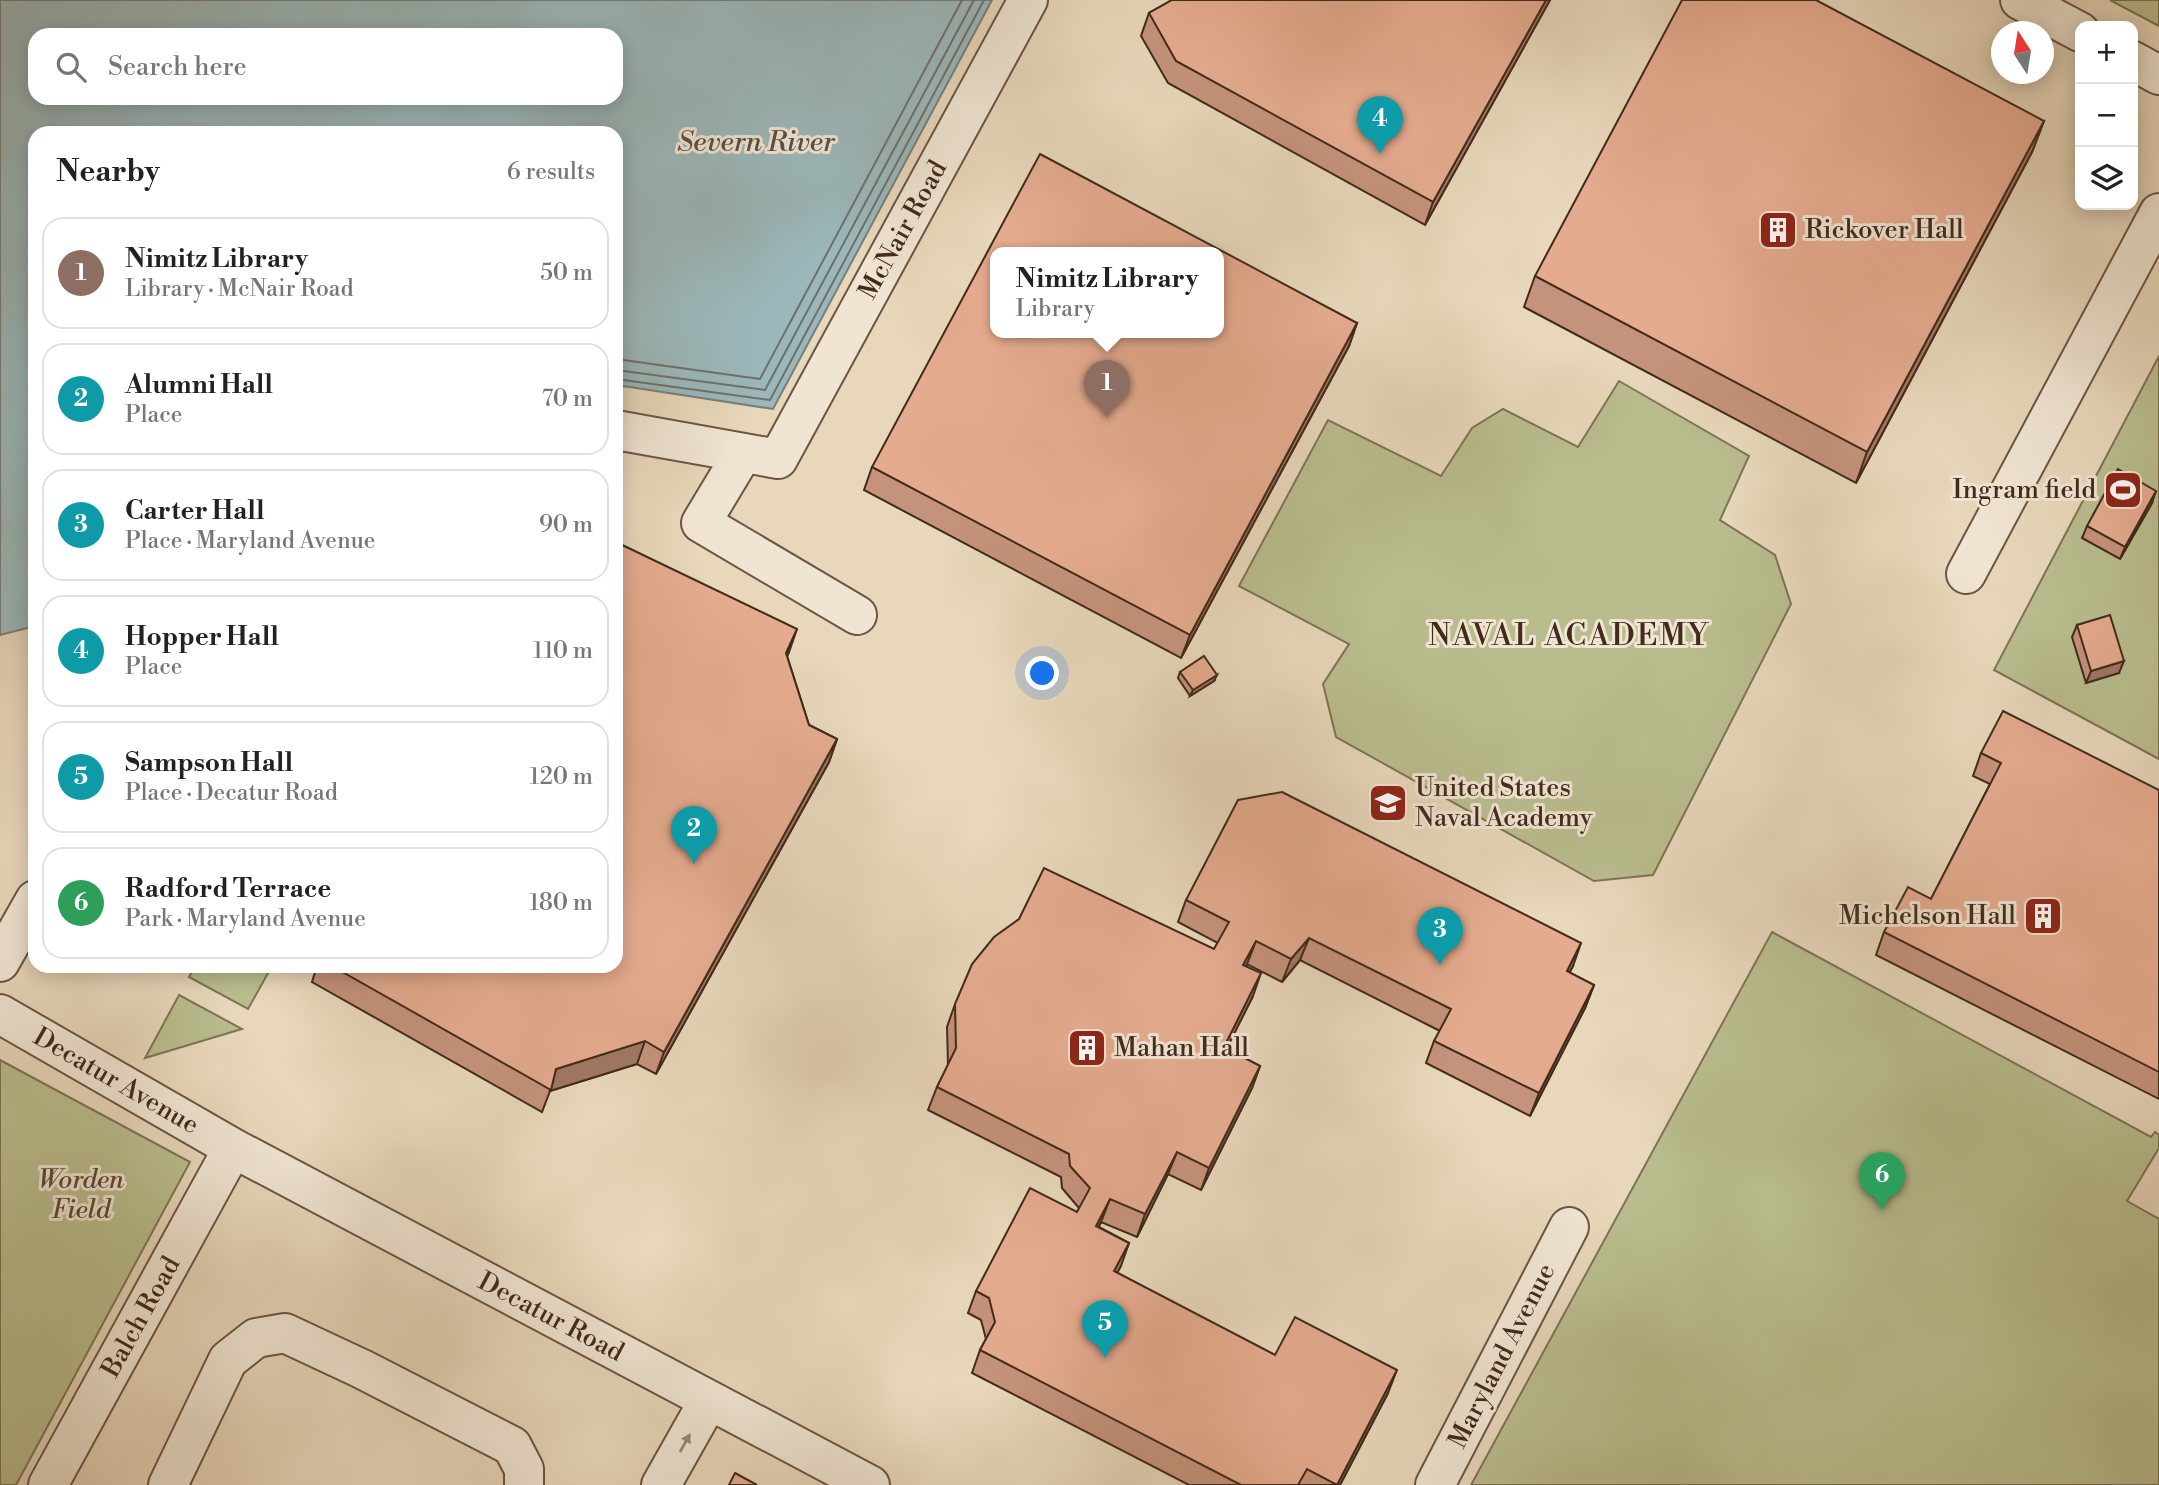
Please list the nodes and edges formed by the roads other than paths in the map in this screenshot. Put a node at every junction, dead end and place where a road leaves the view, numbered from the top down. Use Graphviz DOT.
graph roads {
  1 [pos="1028,0"];
  2 [pos="2020,0"];
  3 [pos="2075,29"];
  4 [pos="2138,64"];
  5 [pos="2159,75"];
  6 [pos="2159,213"];
  7 [pos="623,431"];
  8 [pos="761,456"];
  9 [pos="1966,573"];
  10 [pos="857,615"];
  11 [pos="28,912"];
  12 [pos="0,962"];
  13 [pos="0,1014"];
  14 [pos="233,1148"];
  15 [pos="1569,1227"];
  16 [pos="709,1400"];
  17 [pos="48,1485"];
  18 [pos="168,1485"];
  19 [pos="524,1485"];
  20 [pos="661,1485"];
  21 [pos="870,1485"];
  22 [pos="1435,1485"];
  1 -- 8 [label="street, McNair Road"];
  2 -- 3 [label="street"];
  4 -- 5 [label="street"];
  6 -- 9 [label="street"];
  7 -- 8 [label="street"];
  8 -- 10 [label="street, McNair Road"];
  11 -- 12 [label="street"];
  13 -- 14 [label="street, Decatur Avenue"];
  14 -- 16 [label="street, Decatur Road"];
  14 -- 17 [label="street, Balch Road"];
  15 -- 22 [label="street, Maryland Avenue"];
  20 -- 16 [label="street, one-way"];
  16 -- 21 [label="street, Decatur Road"];
  18 -- 19 [label="street"];
}
